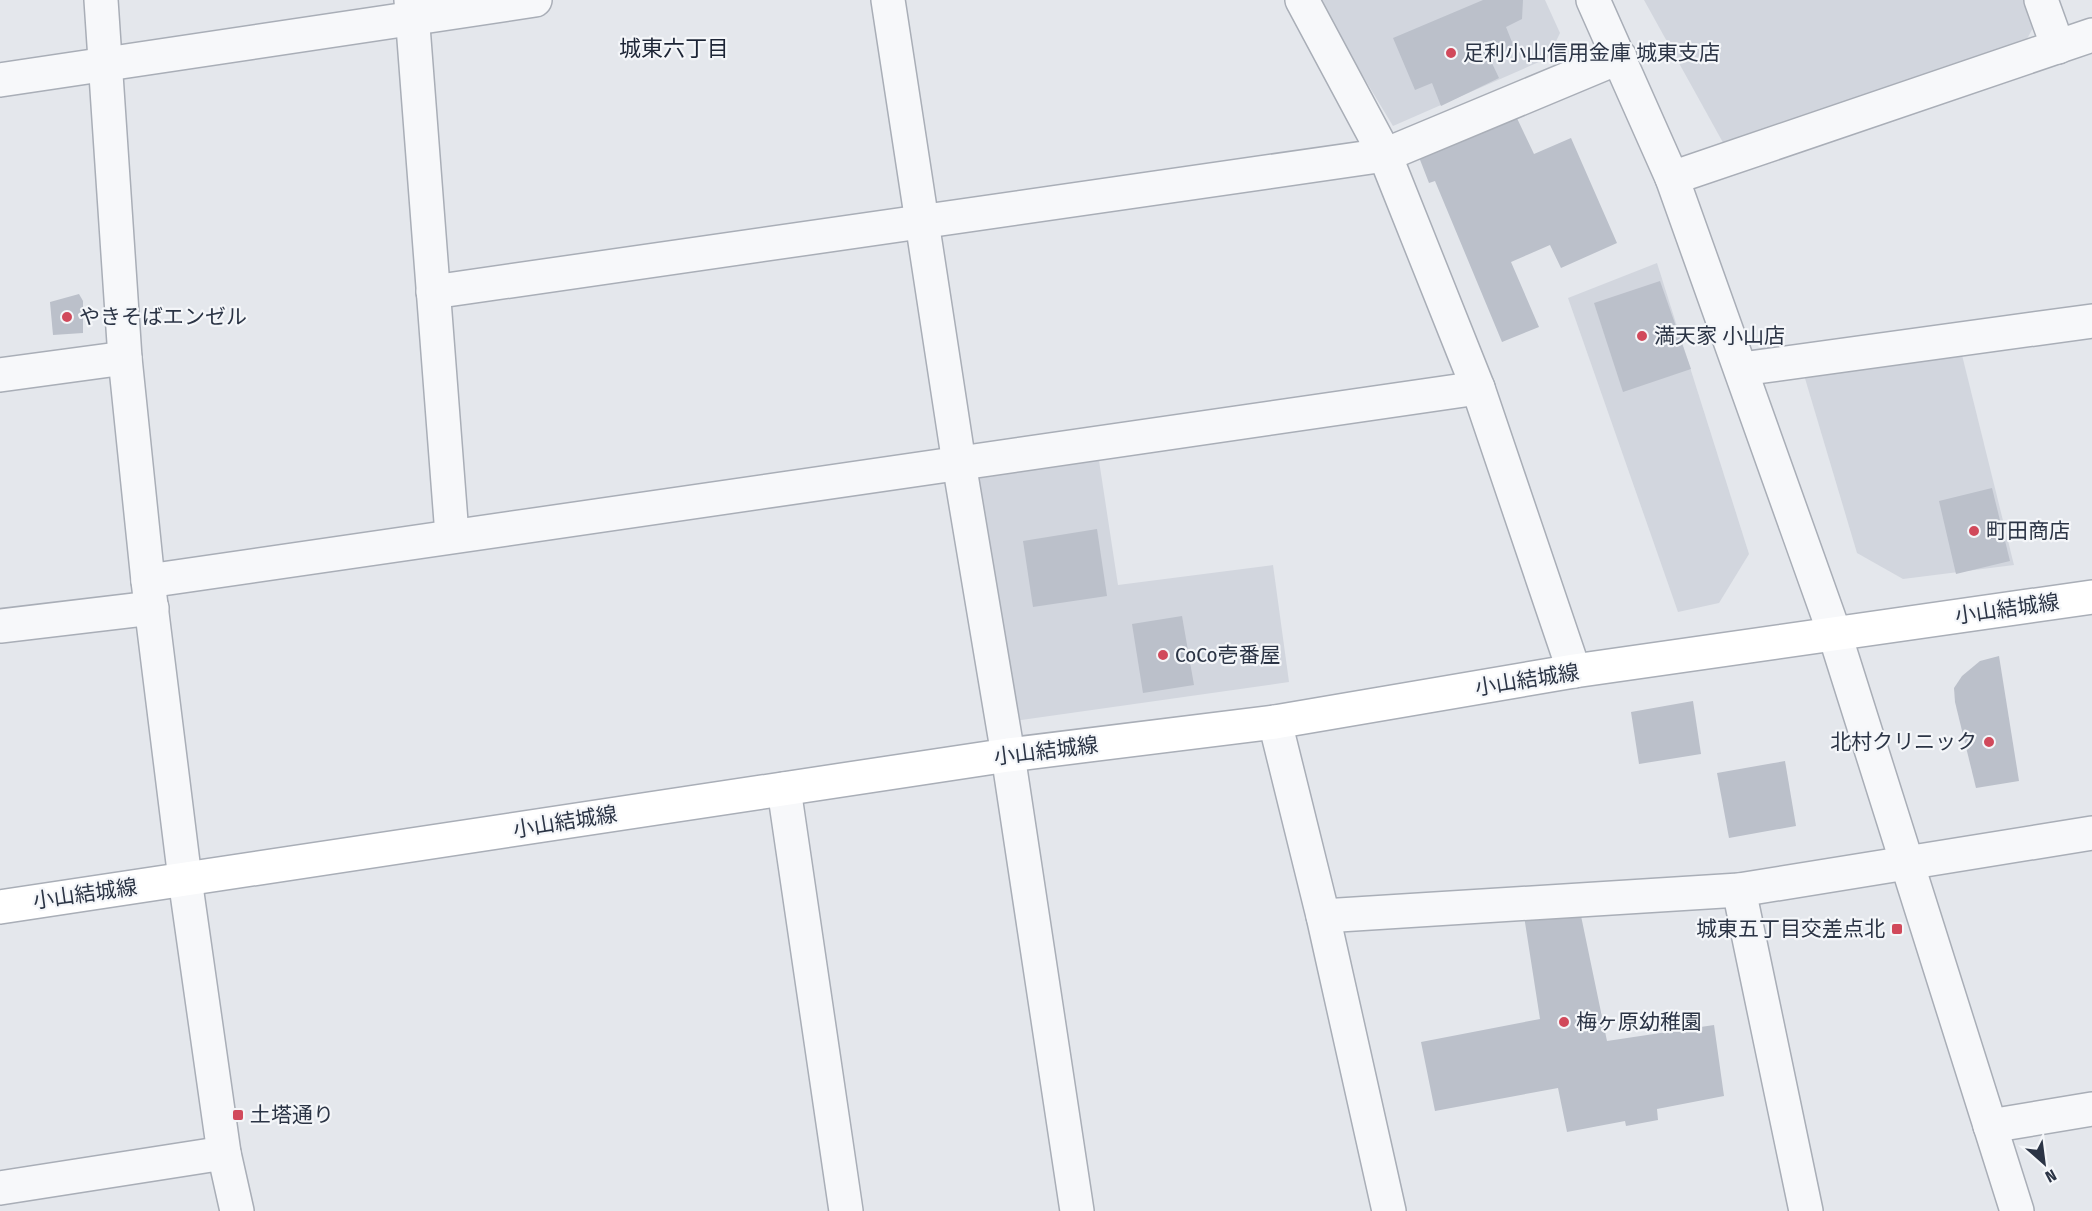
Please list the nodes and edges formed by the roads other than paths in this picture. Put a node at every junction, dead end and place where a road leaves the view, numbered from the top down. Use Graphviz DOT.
graph roads {
  1 [pos="101,0"];
  2 [pos="535,0"];
  3 [pos="888,0"];
  4 [pos="1302,0"];
  5 [pos="1593,0"];
  6 [pos="2041,0"];
  7 [pos="411,9"];
  8 [pos="2092,35"];
  9 [pos="2058,47"];
  10 [pos="1620,57"];
  11 [pos="107,64"];
  12 [pos="0,80"];
  13 [pos="1385,155"];
  14 [pos="1672,178"];
  15 [pos="921,220"];
  16 [pos="433,292"];
  17 [pos="2092,321"];
  18 [pos="125,358"];
  19 [pos="1742,369"];
  20 [pos="0,375"];
  21 [pos="1478,388"];
  22 [pos="959,463"];
  23 [pos="452,535"];
  24 [pos="150,594"];
  25 [pos="2092,597"];
  26 [pos="0,627"];
  27 [pos="1834,632"];
  28 [pos="1575,671"];
  29 [pos="1275,722"];
  30 [pos="1008,755"];
  31 [pos="784,789"];
  32 [pos="2092,833"];
  33 [pos="1906,862"];
  34 [pos="185,879"];
  35 [pos="1739,890"];
  36 [pos="0,907"];
  37 [pos="1323,916"];
  38 [pos="2092,1109"];
  39 [pos="1990,1126"];
  40 [pos="224,1153"];
  41 [pos="0,1188"];
  42 [pos="237,1211"];
  43 [pos="846,1211"];
  44 [pos="1077,1211"];
  45 [pos="1389,1211"];
  46 [pos="1806,1211"];
  47 [pos="2017,1211"];
  1 -- 11 [label="street"];
  2 -- 7 [label="street"];
  3 -- 15 [label="street"];
  4 -- 13 [label="street"];
  5 -- 10 [label="street"];
  6 -- 9 [label="street"];
  7 -- 11 [label="street"];
  7 -- 16 [label="street"];
  8 -- 9 [label="street"];
  9 -- 14 [label="street"];
  10 -- 13 [label="street"];
  10 -- 14 [label="street"];
  11 -- 12 [label="street"];
  11 -- 18 [label="street"];
  13 -- 15 [label="street"];
  13 -- 21 [label="street"];
  14 -- 19 [label="street"];
  15 -- 16 [label="street"];
  15 -- 22 [label="street"];
  16 -- 23 [label="street"];
  17 -- 19 [label="street"];
  18 -- 20 [label="street"];
  18 -- 24 [label="street"];
  19 -- 27 [label="street"];
  21 -- 22 [label="street"];
  21 -- 28 [label="street"];
  22 -- 23 [label="street"];
  22 -- 30 [label="street"];
  23 -- 24 [label="street"];
  24 -- 26 [label="street"];
  24 -- 34 [label="street"];
  25 -- 27 [label="main road, 小山結城線"];
  27 -- 28 [label="main road, 小山結城線"];
  27 -- 33 [label="street"];
  28 -- 29 [label="main road, 小山結城線"];
  29 -- 30 [label="main road, 小山結城線"];
  29 -- 37 [label="street"];
  30 -- 31 [label="main road, 小山結城線"];
  30 -- 44 [label="street"];
  31 -- 34 [label="main road, 小山結城線"];
  31 -- 43 [label="street"];
  32 -- 33 [label="street"];
  33 -- 35 [label="street"];
  33 -- 39 [label="street"];
  34 -- 36 [label="main road, 小山結城線"];
  34 -- 40 [label="street"];
  35 -- 37 [label="street"];
  35 -- 46 [label="street"];
  37 -- 45 [label="street"];
  38 -- 39 [label="street"];
  39 -- 47 [label="street"];
  40 -- 41 [label="street"];
  40 -- 42 [label="street"];
}
